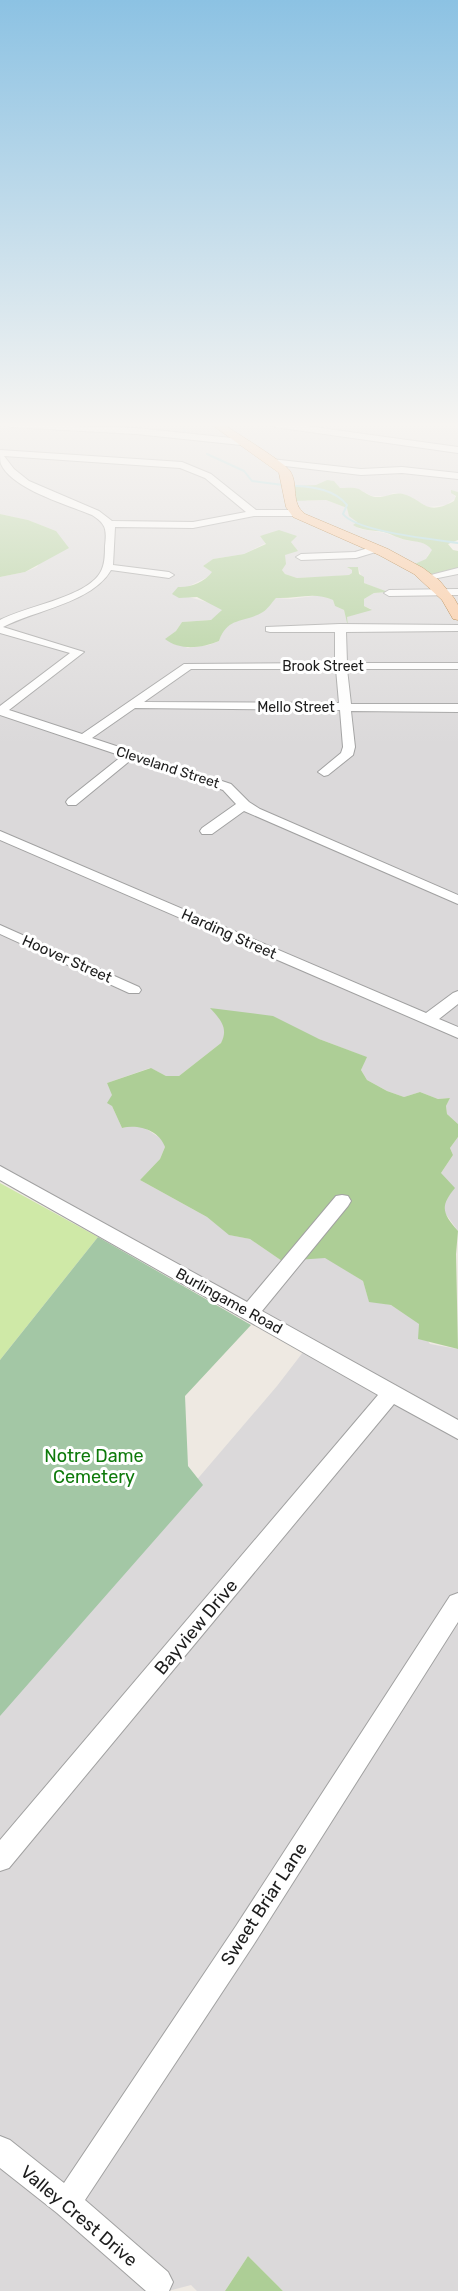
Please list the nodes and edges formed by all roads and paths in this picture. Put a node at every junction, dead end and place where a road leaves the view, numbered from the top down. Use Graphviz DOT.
graph roads {
  1 [pos="110,531"];
  2 [pos="335,531"];
  3 [pos="375,549"];
  4 [pos="301,557"];
  5 [pos="108,567"];
  6 [pos="458,571"];
  7 [pos="169,575"];
  8 [pos="428,577"];
  9 [pos="443,592"];
  10 [pos="458,592"];
  11 [pos="389,593"];
  12 [pos="458,616"];
  13 [pos="0,625"];
  14 [pos="340,627"];
  15 [pos="270,628"];
  16 [pos="458,628"];
  17 [pos="0,630"];
  18 [pos="341,666"];
  19 [pos="458,666"];
  20 [pos="134,705"];
  21 [pos="346,707"];
  22 [pos="458,708"];
  23 [pos="1,711"];
  24 [pos="83,739"];
  25 [pos="130,755"];
  26 [pos="324,772"];
  27 [pos="72,802"];
  28 [pos="244,805"];
  29 [pos="207,831"];
  30 [pos="0,835"];
  31 [pos="458,900"];
  32 [pos="0,929"];
  33 [pos="134,990"];
  34 [pos="458,996"];
  35 [pos="428,1020"];
  36 [pos="458,1033"];
  37 [pos="0,1172"];
  38 [pos="342,1201"];
  39 [pos="249,1313"];
  40 [pos="391,1393"];
  41 [pos="458,1430"];
  42 [pos="458,1603"];
  43 [pos="0,1859"];
  44 [pos="0,2150"];
  45 [pos="66,2203"];
  46 [pos="158,2282"];
  1 -- 5 [label="street"];
  2 -- 3 [label="main road"];
  3 -- 4 [label="street"];
  3 -- 8 [label="main road"];
  5 -- 7 [label="street"];
  5 -- 13 [label="street"];
  6 -- 8 [label="street"];
  8 -- 9 [label="main road"];
  9 -- 10 [label="street"];
  9 -- 11 [label="street"];
  9 -- 12 [label="main road"];
  14 -- 15 [label="street"];
  14 -- 16 [label="street"];
  14 -- 18 [label="street"];
  17 -- 23 [label="street"];
  18 -- 19 [label="street, Brook Street"];
  18 -- 20 [label="street, Brook Street"];
  18 -- 21 [label="street"];
  20 -- 21 [label="street, Mello Street"];
  20 -- 24 [label="street"];
  21 -- 22 [label="street, Mello Street"];
  21 -- 26 [label="street"];
  23 -- 24 [label="street, Cleveland Street"];
  24 -- 25 [label="street, Cleveland Street"];
  25 -- 27 [label="street"];
  25 -- 28 [label="street, Cleveland Street"];
  28 -- 29 [label="street"];
  28 -- 31 [label="street, Cleveland Street"];
  30 -- 35 [label="street, Harding Street"];
  32 -- 33 [label="street, Hoover Street"];
  34 -- 35 [label="street"];
  35 -- 36 [label="street, Harding Street"];
  37 -- 39 [label="street, Burlingame Road"];
  38 -- 39 [label="street"];
  39 -- 40 [label="street, Burlingame Road"];
  40 -- 41 [label="street, Burlingame Road"];
  40 -- 43 [label="street, Bayview Drive"];
  42 -- 45 [label="street, Sweet Briar Lane"];
  44 -- 45 [label="street, Valley Crest Drive"];
  45 -- 46 [label="street, Valley Crest Drive"];
}
